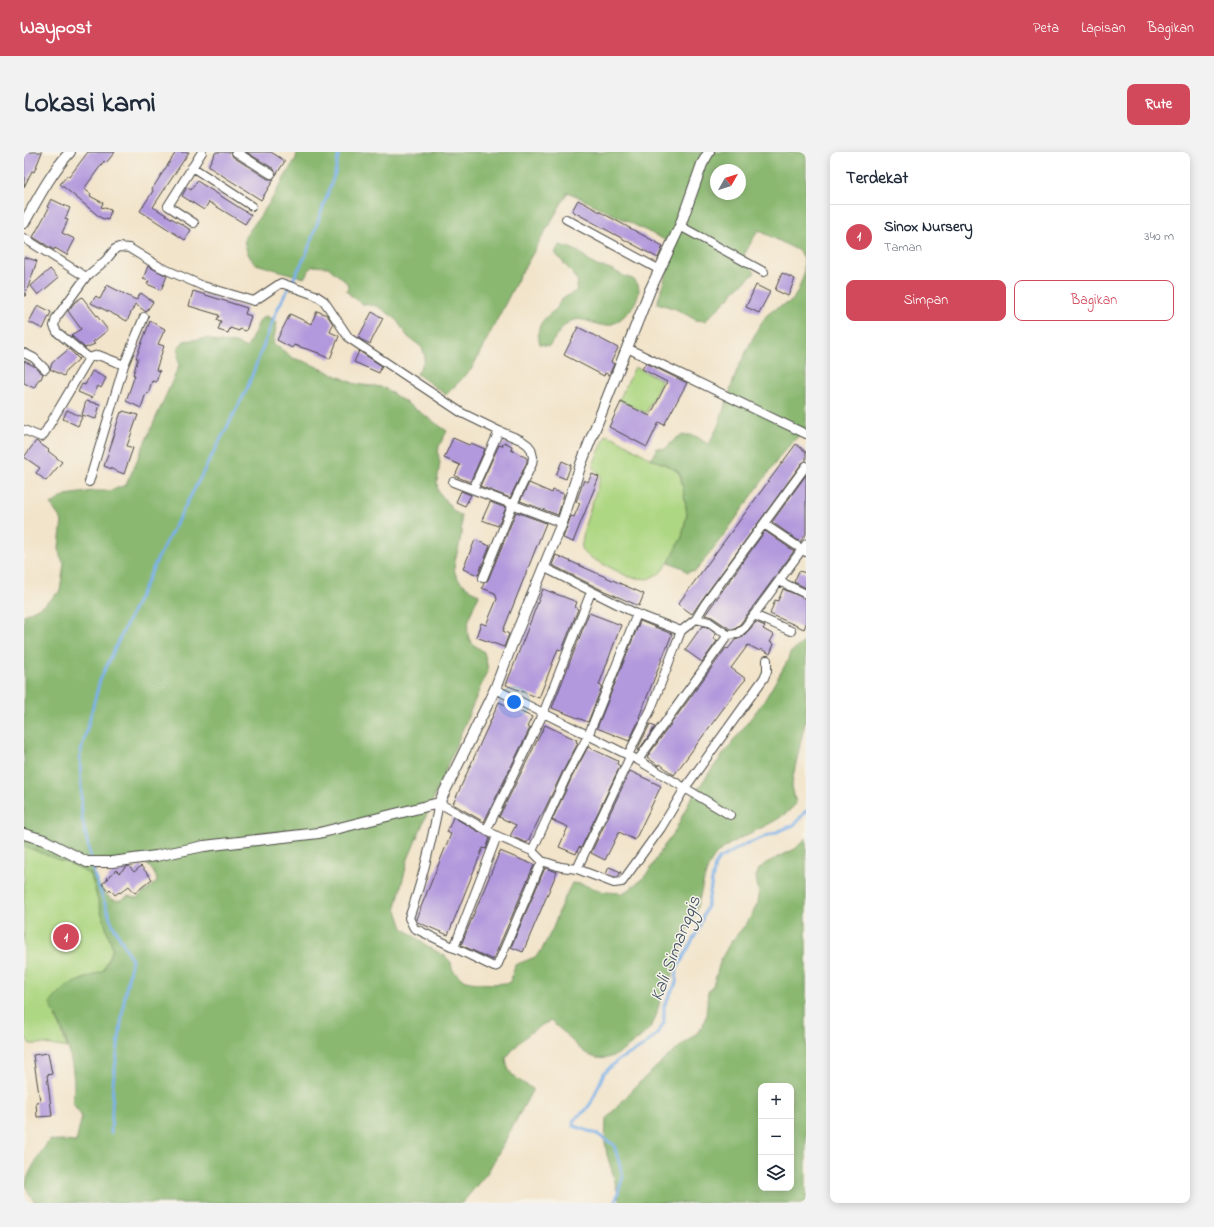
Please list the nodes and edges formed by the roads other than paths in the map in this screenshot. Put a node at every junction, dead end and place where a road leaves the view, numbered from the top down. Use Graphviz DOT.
graph roads {
  1 [pos="70,152"];
  2 [pos="202,152"];
  3 [pos="236,152"];
  4 [pos="709,152"];
  5 [pos="192,168"];
  6 [pos="271,174"];
  7 [pos="252,206"];
  8 [pos="566,219"];
  9 [pos="24,223"];
  10 [pos="194,223"];
  11 [pos="680,226"];
  12 [pos="24,238"];
  13 [pos="660,270"];
  14 [pos="764,272"];
  15 [pos="86,278"];
  16 [pos="144,317"];
  17 [pos="628,348"];
  18 [pos="24,353"];
  19 [pos="89,358"];
  20 [pos="124,365"];
  21 [pos="45,369"];
  22 [pos="24,430"];
  23 [pos="499,431"];
  24 [pos="806,434"];
  25 [pos="806,466"];
  26 [pos="89,482"];
  27 [pos="453,482"];
  28 [pos="473,489"];
  29 [pos="513,504"];
  30 [pos="562,523"];
  31 [pos="764,524"];
  32 [pos="804,548"];
  33 [pos="543,567"];
  34 [pos="483,578"];
  35 [pos="779,581"];
  36 [pos="590,592"];
  37 [pos="806,594"];
  38 [pos="637,614"];
  39 [pos="754,615"];
  40 [pos="696,619"];
  41 [pos="791,630"];
  42 [pos="681,631"];
  43 [pos="728,635"];
  44 [pos="767,660"];
  45 [pos="495,689"];
  46 [pos="543,714"];
  47 [pos="588,736"];
  48 [pos="629,756"];
  49 [pos="638,760"];
  50 [pos="685,788"];
  51 [pos="439,803"];
  52 [pos="730,815"];
  53 [pos="487,829"];
  54 [pos="24,834"];
  55 [pos="498,836"];
  56 [pos="532,851"];
  57 [pos="542,861"];
  58 [pos="577,869"];
  59 [pos="454,948"];
  1 -- 9 [label="street"];
  2 -- 5 [label="street"];
  3 -- 6 [label="street"];
  4 -- 11 [label="street"];
  5 -- 7 [label="street"];
  5 -- 10 [label="street"];
  8 -- 13 [label="street"];
  11 -- 13 [label="street"];
  11 -- 14 [label="street"];
  12 -- 15 [label="street"];
  13 -- 17 [label="street"];
  15 -- 19 [label="street"];
  15 -- 23 [label="street"];
  16 -- 20 [label="street"];
  17 -- 24 [label="street"];
  17 -- 30 [label="street"];
  18 -- 21 [label="street"];
  19 -- 20 [label="street"];
  19 -- 22 [label="street"];
  20 -- 26 [label="street"];
  23 -- 28 [label="street"];
  23 -- 29 [label="street"];
  25 -- 31 [label="street"];
  27 -- 28 [label="street"];
  28 -- 29 [label="street"];
  29 -- 30 [label="street"];
  29 -- 34 [label="street"];
  30 -- 33 [label="street"];
  31 -- 32 [label="street"];
  31 -- 40 [label="street"];
  32 -- 35 [label="street"];
  33 -- 36 [label="street"];
  33 -- 45 [label="street"];
  35 -- 37 [label="street"];
  35 -- 39 [label="street"];
  36 -- 38 [label="street"];
  36 -- 46 [label="street"];
  38 -- 42 [label="street"];
  38 -- 47 [label="street"];
  39 -- 41 [label="street"];
  39 -- 43 [label="street"];
  40 -- 42 [label="street"];
  40 -- 43 [label="street"];
  42 -- 48 [label="street"];
  43 -- 49 [label="street"];
  44 -- 50 [label="street"];
  45 -- 46 [label="street"];
  45 -- 51 [label="street"];
  46 -- 47 [label="street"];
  46 -- 53 [label="street"];
  47 -- 48 [label="street"];
  47 -- 56 [label="street"];
  48 -- 49 [label="street"];
  48 -- 58 [label="street"];
  49 -- 50 [label="street"];
  50 -- 52 [label="street"];
  50 -- 58 [label="street"];
  51 -- 53 [label="street"];
  51 -- 54 [label="street"];
  51 -- 59 [label="street"];
  53 -- 55 [label="street"];
  55 -- 56 [label="street"];
  55 -- 59 [label="street"];
  56 -- 57 [label="street"];
  57 -- 58 [label="street"];
  57 -- 59 [label="street"];
}
